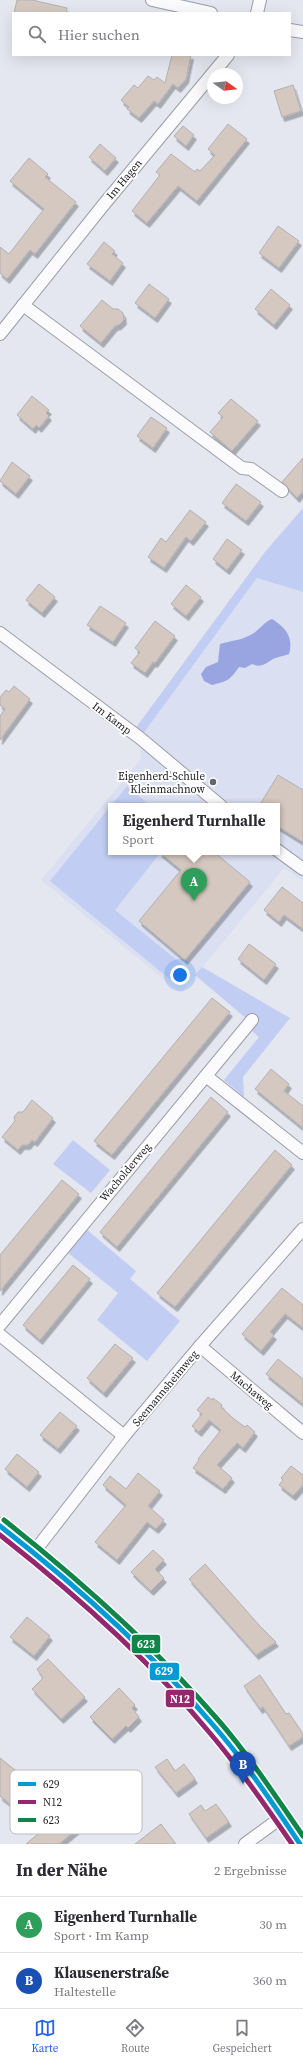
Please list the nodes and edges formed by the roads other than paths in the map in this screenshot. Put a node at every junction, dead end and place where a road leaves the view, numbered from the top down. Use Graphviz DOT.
graph roads {
  1 [pos="152,0"];
  2 [pos="260,0"];
  3 [pos="206,12"];
  4 [pos="257,12"];
  5 [pos="291,30"];
  6 [pos="303,32"];
  7 [pos="227,56"];
  8 [pos="23,305"];
  9 [pos="0,334"];
  10 [pos="282,491"];
  11 [pos="0,633"];
  12 [pos="217,803"];
  13 [pos="280,852"];
  14 [pos="303,869"];
  15 [pos="252,1020"];
  16 [pos="206,1076"];
  17 [pos="303,1154"];
  18 [pos="303,1229"];
  19 [pos="0,1325"];
  20 [pos="0,1335"];
  21 [pos="200,1346"];
  22 [pos="303,1433"];
  23 [pos="124,1436"];
  24 [pos="0,1526"];
  25 [pos="34,1552"];
  26 [pos="282,1816"];
  27 [pos="245,1844"];
  28 [pos="300,1844"];
  1 -- 3 [label="street"];
  2 -- 4 [label="street"];
  5 -- 6 [label="street"];
  7 -- 8 [label="street, Im Hagen"];
  8 -- 9 [label="street, Im Hagen"];
  8 -- 10 [label="street"];
  11 -- 12 [label="street, Im Kamp"];
  13 -- 14 [label="street"];
  15 -- 16 [label="street, Wacholderweg"];
  16 -- 17 [label="street"];
  16 -- 19 [label="street, Wacholderweg"];
  18 -- 21 [label="street, Seemannsheimweg"];
  20 -- 23 [label="street"];
  21 -- 22 [label="street, Machaweg"];
  21 -- 23 [label="street, Seemannsheimweg"];
  23 -- 25 [label="street, Seemannsheimweg"];
  24 -- 25 [label="main road"];
  25 -- 26 [label="main road"];
  26 -- 27 [label="street"];
  26 -- 28 [label="main road"];
}
